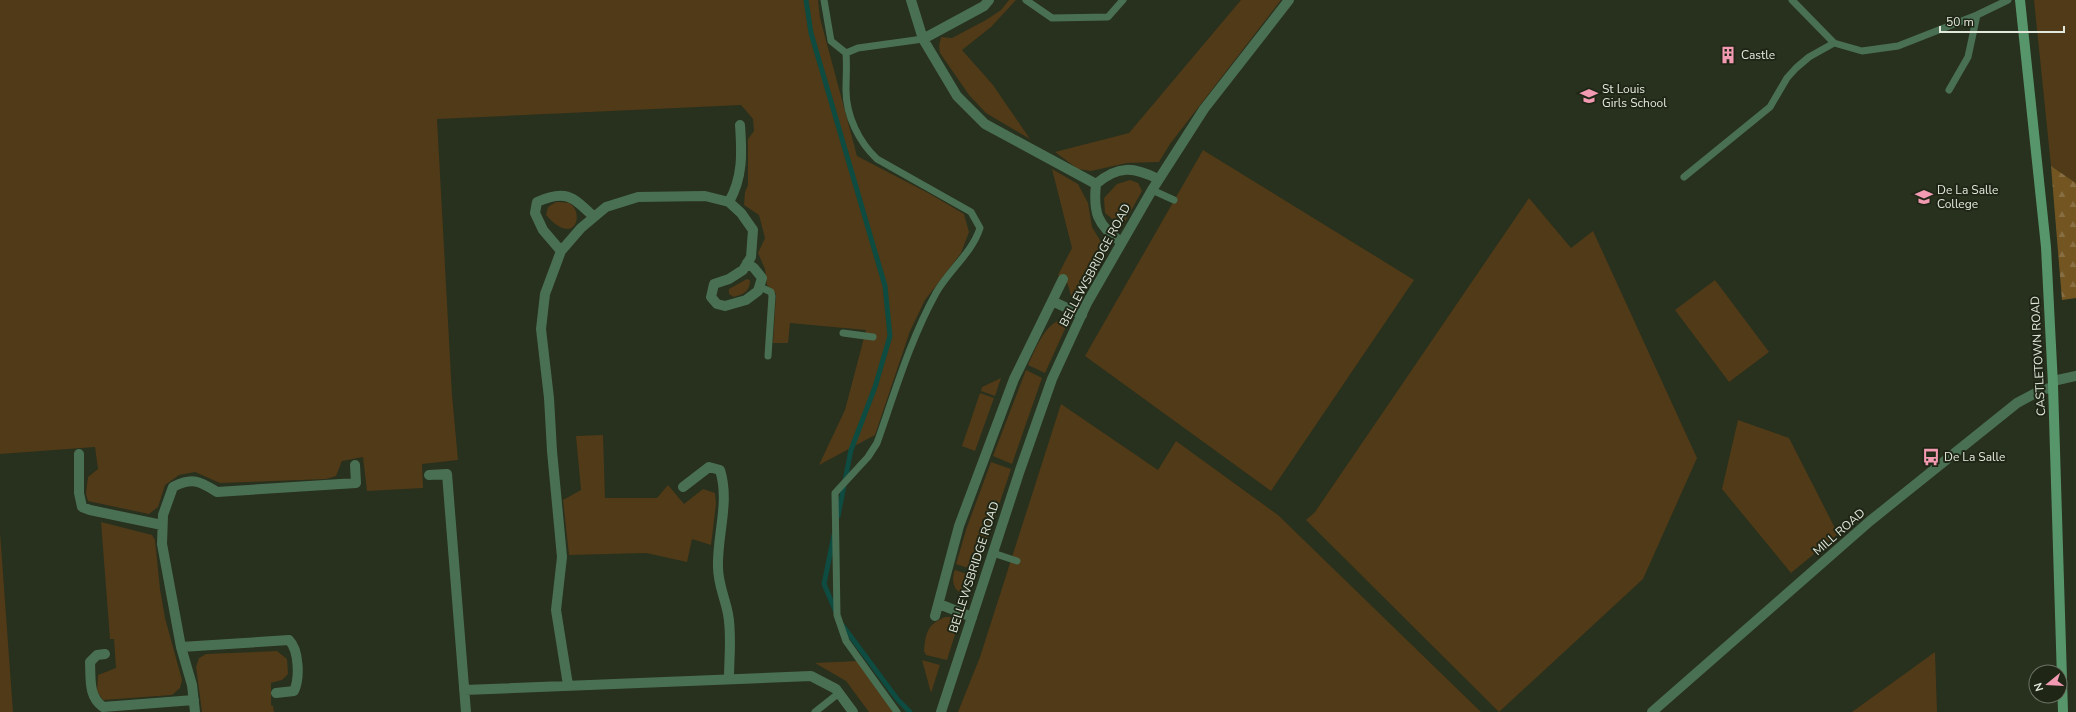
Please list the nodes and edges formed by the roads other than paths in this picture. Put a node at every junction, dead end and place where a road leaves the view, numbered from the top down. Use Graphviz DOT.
graph roads {
  1 [pos="824,0"];
  2 [pos="911,0"];
  3 [pos="989,0"];
  4 [pos="1026,0"];
  5 [pos="1123,0"];
  6 [pos="1289,0"];
  7 [pos="1792,0"];
  8 [pos="2008,0"];
  9 [pos="2020,0"];
  10 [pos="1977,15"];
  11 [pos="923,39"];
  12 [pos="1834,42"];
  13 [pos="846,53"];
  14 [pos="1949,90"];
  15 [pos="740,124"];
  16 [pos="1684,177"];
  17 [pos="1158,180"];
  18 [pos="1096,184"];
  19 [pos="1152,190"];
  20 [pos="1174,200"];
  21 [pos="729,202"];
  22 [pos="594,217"];
  23 [pos="1121,242"];
  24 [pos="562,251"];
  25 [pos="747,263"];
  26 [pos="1063,279"];
  27 [pos="760,287"];
  28 [pos="1052,301"];
  29 [pos="1082,315"];
  30 [pos="843,333"];
  31 [pos="873,338"];
  32 [pos="768,356"];
  33 [pos="2076,376"];
  34 [pos="2053,384"];
  35 [pos="79,454"];
  36 [pos="355,465"];
  37 [pos="429,475"];
  38 [pos="684,487"];
  39 [pos="162,525"];
  40 [pos="993,553"];
  41 [pos="1017,561"];
  42 [pos="939,604"];
  43 [pos="935,616"];
  44 [pos="972,617"];
  45 [pos="181,646"];
  46 [pos="105,654"];
  47 [pos="729,678"];
  48 [pos="568,685"];
  49 [pos="464,690"];
  50 [pos="276,693"];
  51 [pos="839,693"];
  52 [pos="194,700"];
  53 [pos="195,712"];
  54 [pos="466,712"];
  55 [pos="815,712"];
  56 [pos="853,712"];
  57 [pos="897,712"];
  58 [pos="940,712"];
  59 [pos="1652,712"];
  60 [pos="2063,712"];
  1 -- 13 [label="lane"];
  2 -- 11 [label="street"];
  3 -- 11 [label="street"];
  4 -- 5 [label="lane"];
  6 -- 17 [label="street, BELLEWSBRIDGE ROAD"];
  7 -- 12 [label="lane"];
  8 -- 10 [label="lane"];
  9 -- 34 [label="main road, CASTLETOWN ROAD"];
  10 -- 12 [label="lane"];
  10 -- 14 [label="lane"];
  11 -- 13 [label="lane"];
  11 -- 18 [label="street"];
  12 -- 16 [label="lane"];
  13 -- 57 [label="lane"];
  15 -- 21 [label="street"];
  17 -- 18 [label="street"];
  17 -- 19 [label="street, BELLEWSBRIDGE ROAD"];
  18 -- 23 [label="street"];
  19 -- 20 [label="lane"];
  19 -- 23 [label="street, BELLEWSBRIDGE ROAD"];
  21 -- 22 [label="street"];
  21 -- 25 [label="street"];
  22 -- 24 [label="street"];
  22 -- 24 [label="street"];
  23 -- 29 [label="street, BELLEWSBRIDGE ROAD"];
  24 -- 48 [label="street"];
  25 -- 27 [label="street"];
  25 -- 27 [label="street"];
  26 -- 28 [label="street"];
  27 -- 32 [label="lane"];
  28 -- 29 [label="street"];
  28 -- 42 [label="street"];
  29 -- 40 [label="street, BELLEWSBRIDGE ROAD"];
  30 -- 31 [label="lane"];
  33 -- 34 [label="street, MILL ROAD"];
  34 -- 59 [label="street, MILL ROAD"];
  34 -- 60 [label="main road, CASTLETOWN ROAD"];
  35 -- 39 [label="street"];
  36 -- 39 [label="street"];
  37 -- 49 [label="street"];
  38 -- 47 [label="street"];
  39 -- 45 [label="street"];
  40 -- 41 [label="lane"];
  40 -- 44 [label="street, BELLEWSBRIDGE ROAD"];
  42 -- 43 [label="street"];
  42 -- 44 [label="street"];
  44 -- 58 [label="street, BELLEWSBRIDGE ROAD"];
  45 -- 50 [label="street"];
  45 -- 52 [label="street"];
  46 -- 52 [label="street"];
  47 -- 48 [label="street"];
  47 -- 51 [label="street"];
  48 -- 49 [label="street"];
  49 -- 54 [label="street"];
  51 -- 55 [label="lane"];
  51 -- 56 [label="street"];
  52 -- 53 [label="street"];
}
